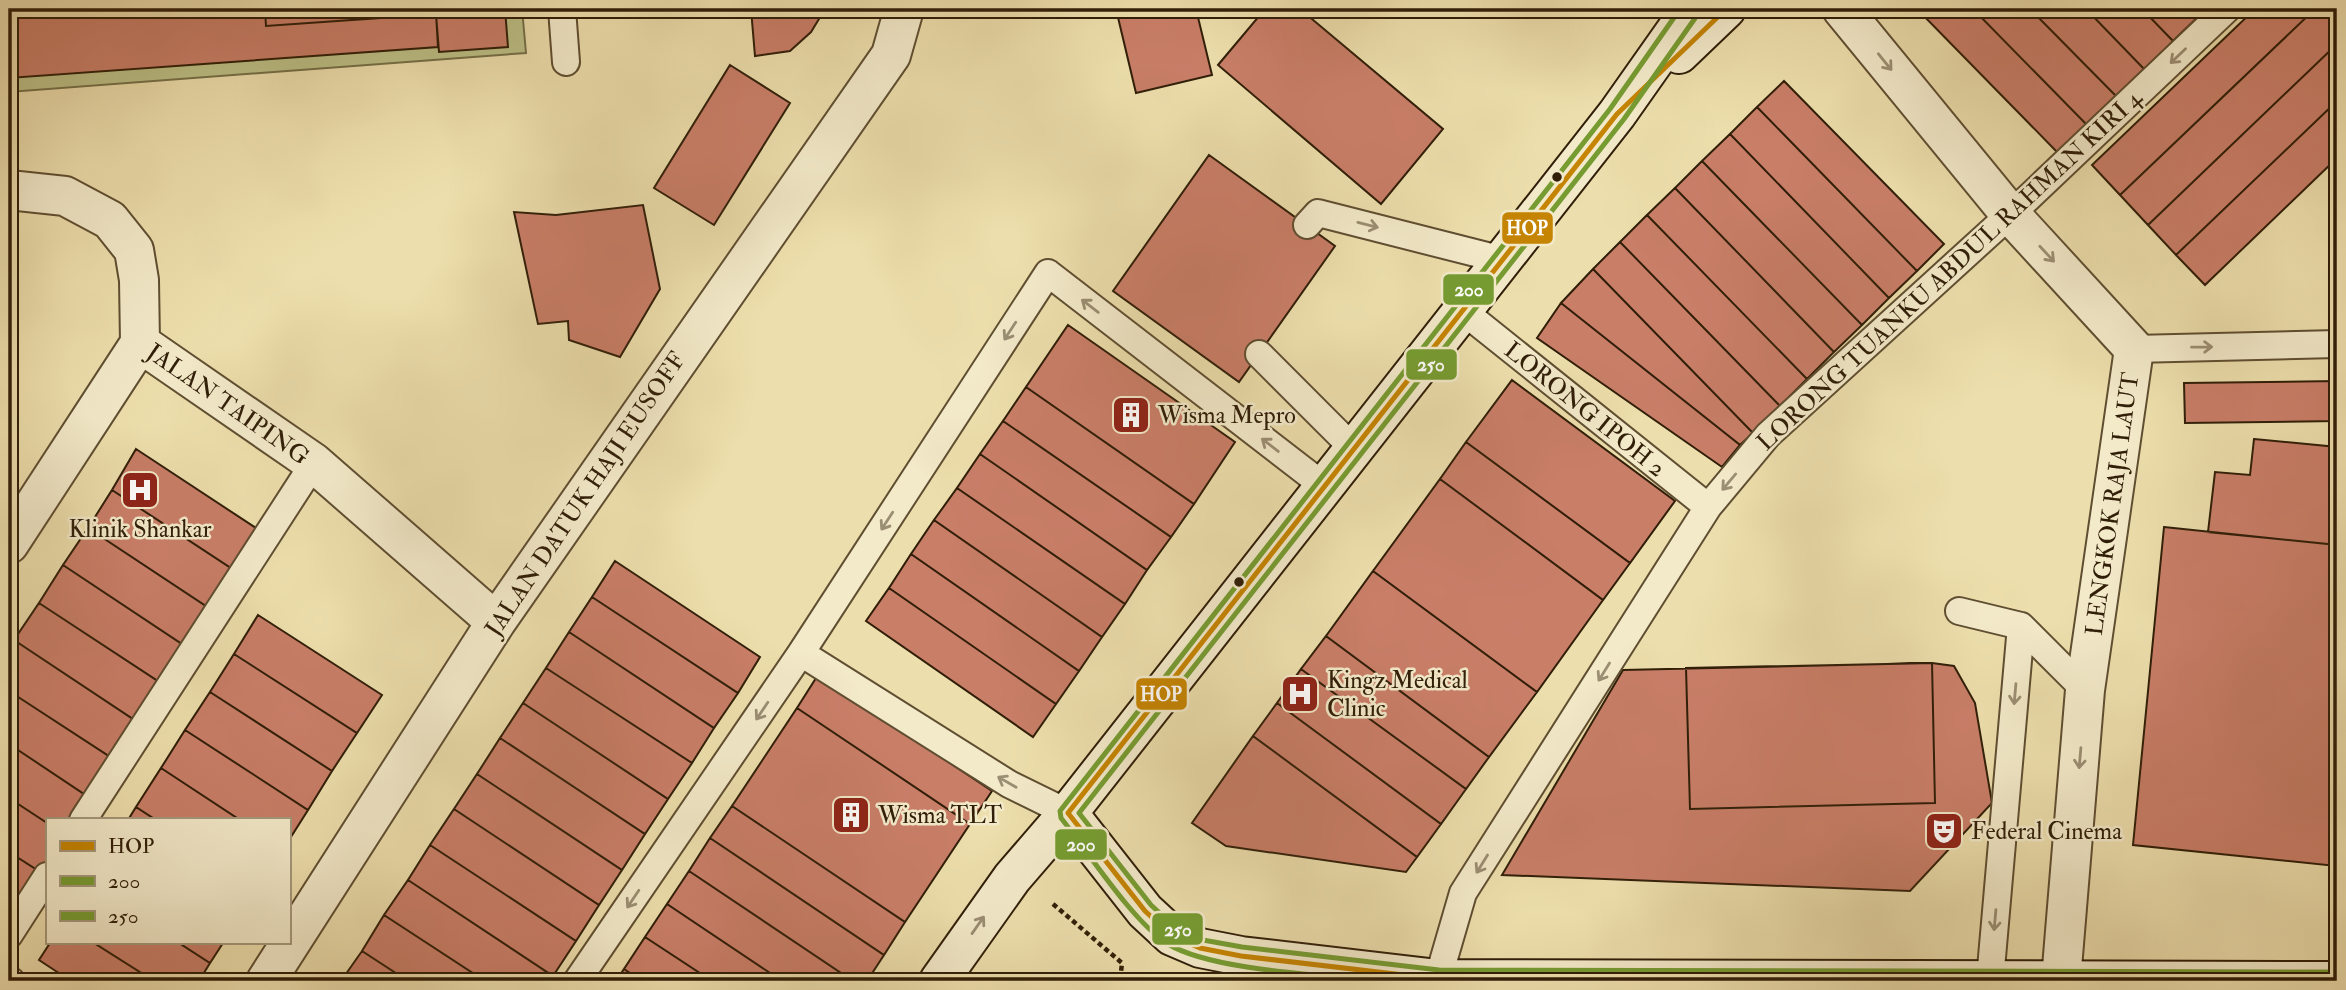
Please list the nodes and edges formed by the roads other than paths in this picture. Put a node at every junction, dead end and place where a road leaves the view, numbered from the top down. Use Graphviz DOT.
graph roads {
  1 [pos="562,9"];
  2 [pos="904,9"];
  3 [pos="1691,9"];
  4 [pos="1726,9"];
  5 [pos="1842,9"];
  6 [pos="2227,9"];
  7 [pos="566,62"];
  8 [pos="1617,114"];
  9 [pos="9,190"];
  10 [pos="2010,214"];
  11 [pos="1307,225"];
  12 [pos="1503,260"];
  13 [pos="1463,311"];
  14 [pos="140,343"];
  15 [pos="2337,344"];
  16 [pos="2134,349"];
  17 [pos="1259,354"];
  18 [pos="1354,449"];
  19 [pos="314,463"];
  20 [pos="1324,486"];
  21 [pos="1708,507"];
  22 [pos="9,544"];
  23 [pos="1959,611"];
  24 [pos="496,622"];
  25 [pos="2021,626"];
  26 [pos="802,653"];
  27 [pos="2085,690"];
  28 [pos="1068,813"];
  29 [pos="84,818"];
  30 [pos="46,878"];
  31 [pos="9,935"];
  32 [pos="290,944"];
  33 [pos="290,944"];
  34 [pos="1426,980"];
  35 [pos="1990,980"];
  36 [pos="2061,980"];
  37 [pos="266,981"];
  38 [pos="577,981"];
  39 [pos="939,981"];
  40 [pos="1533,981"];
  41 [pos="1939,981"];
  42 [pos="2337,981"];
  1 -- 7 [label="lane"];
  2 -- 24 [label="street, JALAN DATUK HAJI EUSOFF"];
  3 -- 8 [label="street"];
  4 -- 8 [label="street"];
  5 -- 10 [label="street, LENGKOK RAJA LAUT, one-way"];
  6 -- 10 [label="lane, LORONG TUANKU ABDUL RAHMAN KIRI 4, one-way"];
  8 -- 12 [label="street"];
  9 -- 14 [label="street, JALAN TAIPING"];
  10 -- 16 [label="street, LENGKOK RAJA LAUT, one-way"];
  10 -- 21 [label="lane, LORONG TUANKU ABDUL RAHMAN KIRI 4, one-way"];
  11 -- 12 [label="lane, one-way"];
  12 -- 13 [label="street"];
  13 -- 18 [label="street"];
  13 -- 21 [label="lane, LORONG IPOH 2"];
  14 -- 19 [label="street, JALAN TAIPING"];
  14 -- 22 [label="street"];
  16 -- 15 [label="lane, one-way"];
  16 -- 27 [label="street, LENGKOK RAJA LAUT"];
  17 -- 18 [label="lane"];
  18 -- 20 [label="street"];
  19 -- 24 [label="street, JALAN TAIPING"];
  19 -- 29 [label="lane"];
  20 -- 26 [label="lane, one-way"];
  20 -- 28 [label="street"];
  21 -- 34 [label="lane, LORONG TUANKU ABDUL RAHMAN KIRI 4, one-way"];
  23 -- 25 [label="lane"];
  24 -- 32 [label="street, JALAN DATUK HAJI EUSOFF"];
  25 -- 27 [label="lane"];
  25 -- 35 [label="lane, one-way"];
  28 -- 26 [label="lane, one-way"];
  26 -- 38 [label="lane, one-way"];
  27 -- 36 [label="street, LENGKOK RAJA LAUT, one-way"];
  28 -- 34 [label="street"];
  39 -- 28 [label="street, one-way"];
  30 -- 31 [label="lane"];
  33 -- 37 [label="street, JALAN DATUK HAJI EUSOFF"];
  34 -- 40 [label="street"];
  35 -- 36 [label="street"];
  35 -- 41 [label="street"];
  36 -- 42 [label="street"];
  40 -- 41 [label="street"];
}
